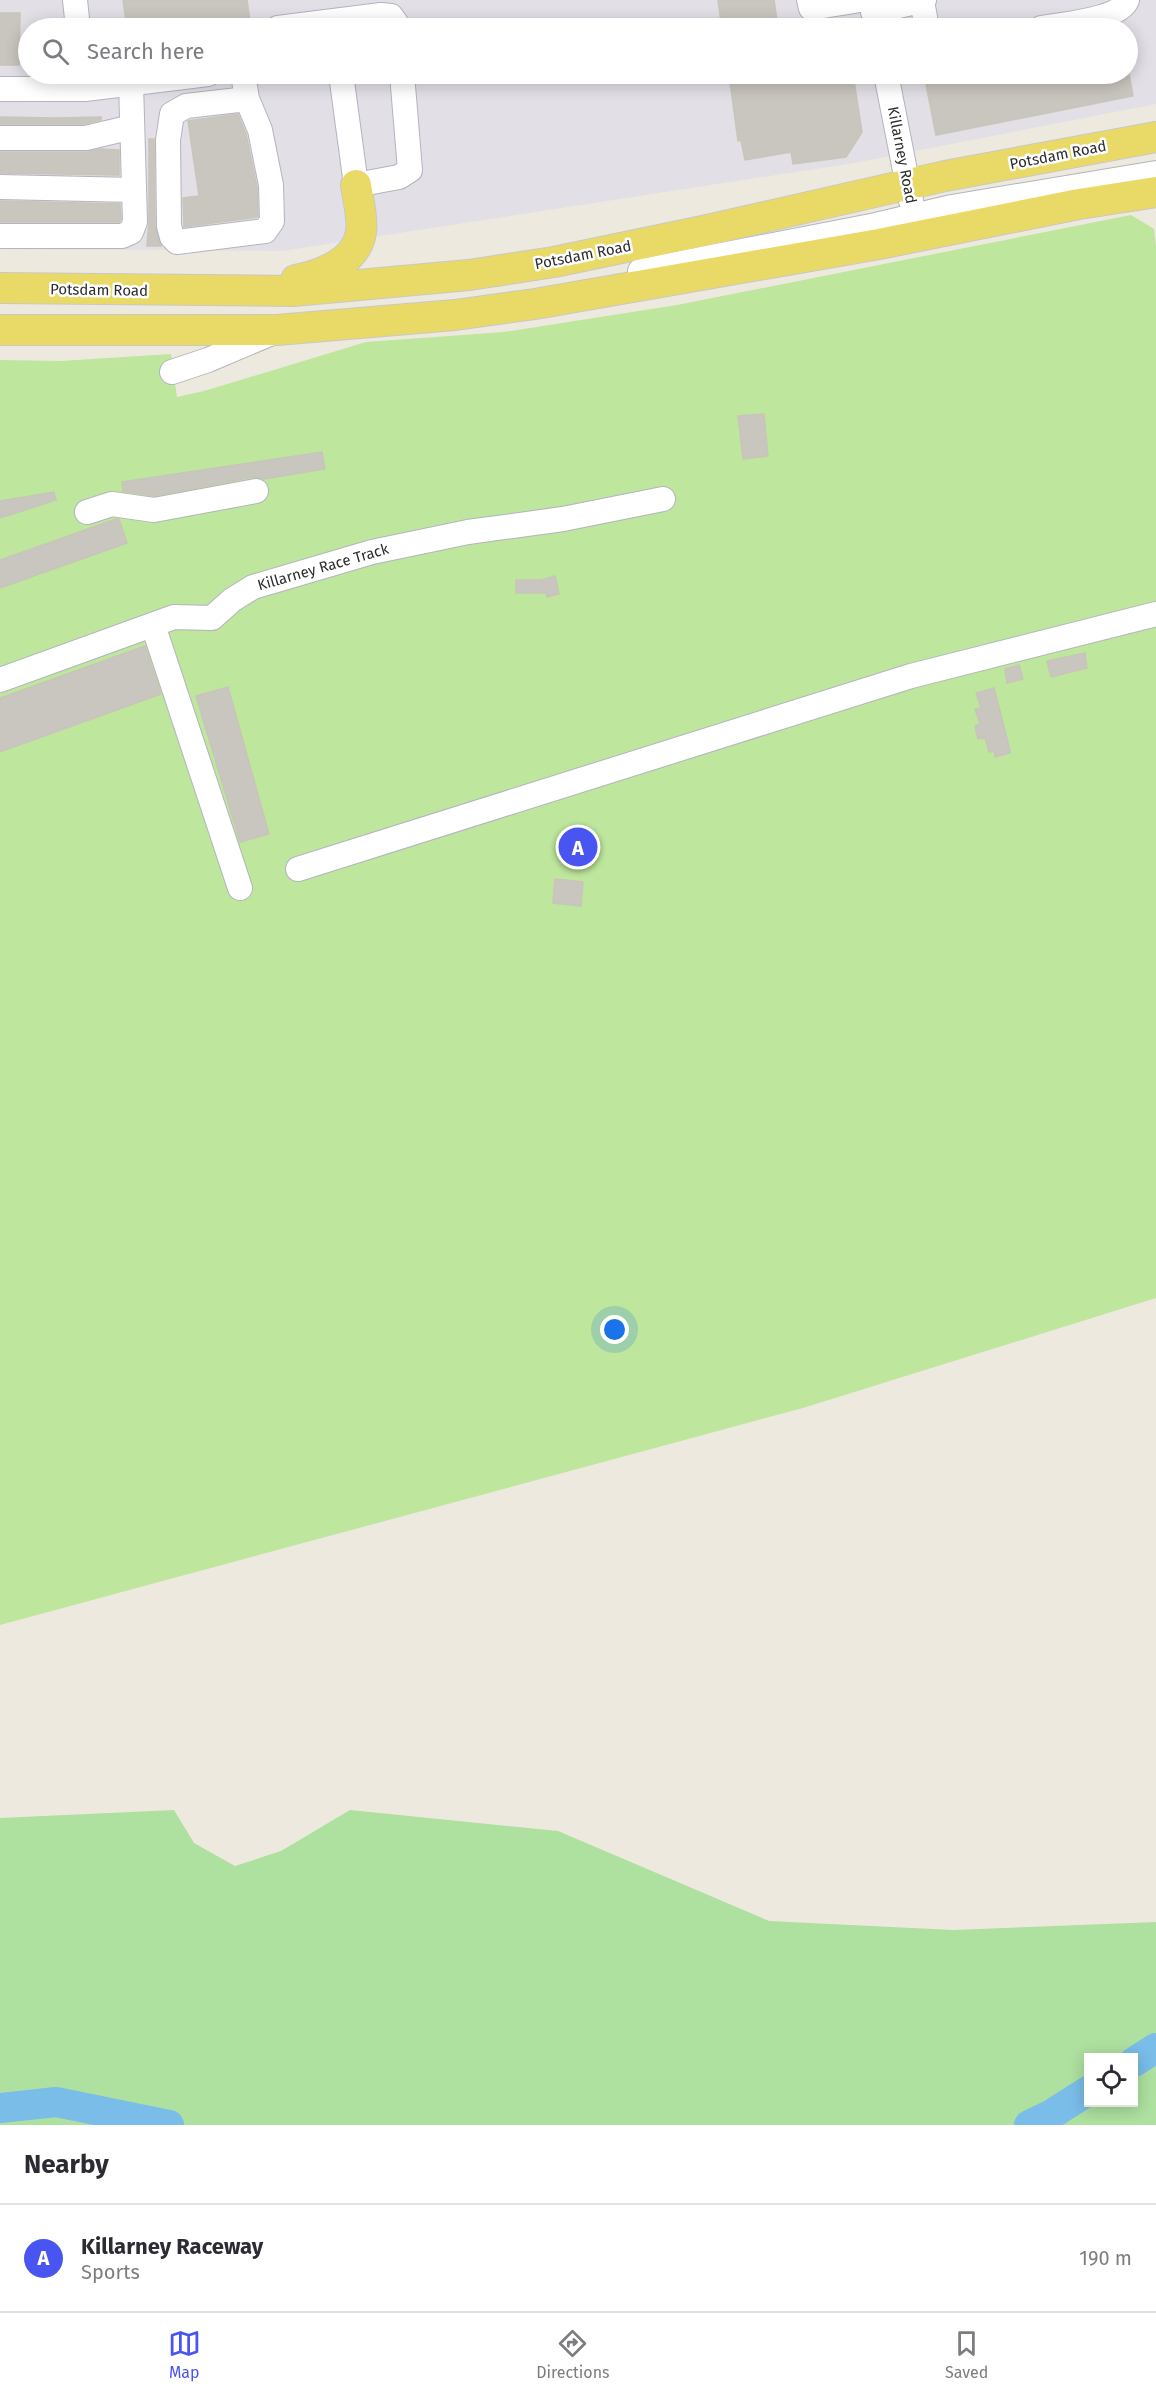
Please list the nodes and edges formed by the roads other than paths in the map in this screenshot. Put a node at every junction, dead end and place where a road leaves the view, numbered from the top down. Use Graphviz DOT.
graph roads {
  1 [pos="75,0"];
  2 [pos="809,0"];
  3 [pos="923,0"];
  4 [pos="1127,0"];
  5 [pos="870,10"];
  6 [pos="77,18"];
  7 [pos="357,18"];
  8 [pos="392,18"];
  9 [pos="926,18"];
  10 [pos="1092,18"];
  11 [pos="60,84"];
  12 [pos="131,84"];
  13 [pos="245,84"];
  14 [pos="342,84"];
  15 [pos="403,84"];
  16 [pos="888,84"];
  17 [pos="0,89"];
  18 [pos="247,99"];
  19 [pos="132,127"];
  20 [pos="1156,137"];
  21 [pos="0,138"];
  22 [pos="1156,164"];
  23 [pos="1156,173"];
  24 [pos="356,185"];
  25 [pos="0,187"];
  26 [pos="134,190"];
  27 [pos="1148,200"];
  28 [pos="912,210"];
  29 [pos="0,236"];
  30 [pos="0,288"];
  31 [pos="231,291"];
  32 [pos="0,301"];
  33 [pos="0,319"];
  34 [pos="0,330"];
  35 [pos="277,330"];
  36 [pos="172,372"];
  37 [pos="256,490"];
  38 [pos="663,499"];
  39 [pos="87,512"];
  40 [pos="1156,614"];
  41 [pos="153,625"];
  42 [pos="0,680"];
  43 [pos="298,869"];
  44 [pos="240,888"];
  1 -- 6 [label="street"];
  2 -- 5 [label="street"];
  3 -- 5 [label="street"];
  3 -- 9 [label="street"];
  4 -- 10 [label="street"];
  7 -- 8 [label="street"];
  11 -- 17 [label="street"];
  12 -- 19 [label="street"];
  13 -- 18 [label="street"];
  14 -- 24 [label="street"];
  15 -- 24 [label="street"];
  16 -- 28 [label="street, Killarney Road"];
  18 -- 18 [label="street"];
  19 -- 21 [label="street"];
  19 -- 26 [label="street"];
  20 -- 28 [label="main road, Potsdam Road"];
  22 -- 28 [label="street"];
  23 -- 28 [label="street"];
  24 -- 31 [label="main road"];
  25 -- 26 [label="street"];
  26 -- 29 [label="street"];
  27 -- 28 [label="main road, Potsdam Road"];
  28 -- 31 [label="main road, Potsdam Road"];
  28 -- 32 [label="street"];
  28 -- 33 [label="street"];
  28 -- 35 [label="main road, Potsdam Road"];
  30 -- 31 [label="main road, Potsdam Road"];
  34 -- 35 [label="main road, Potsdam Road"];
  35 -- 36 [label="street"];
  37 -- 39 [label="street"];
  38 -- 41 [label="street, Killarney Race Track"];
  40 -- 43 [label="street"];
  41 -- 42 [label="street, Killarney Race Track"];
  41 -- 44 [label="street"];
}
